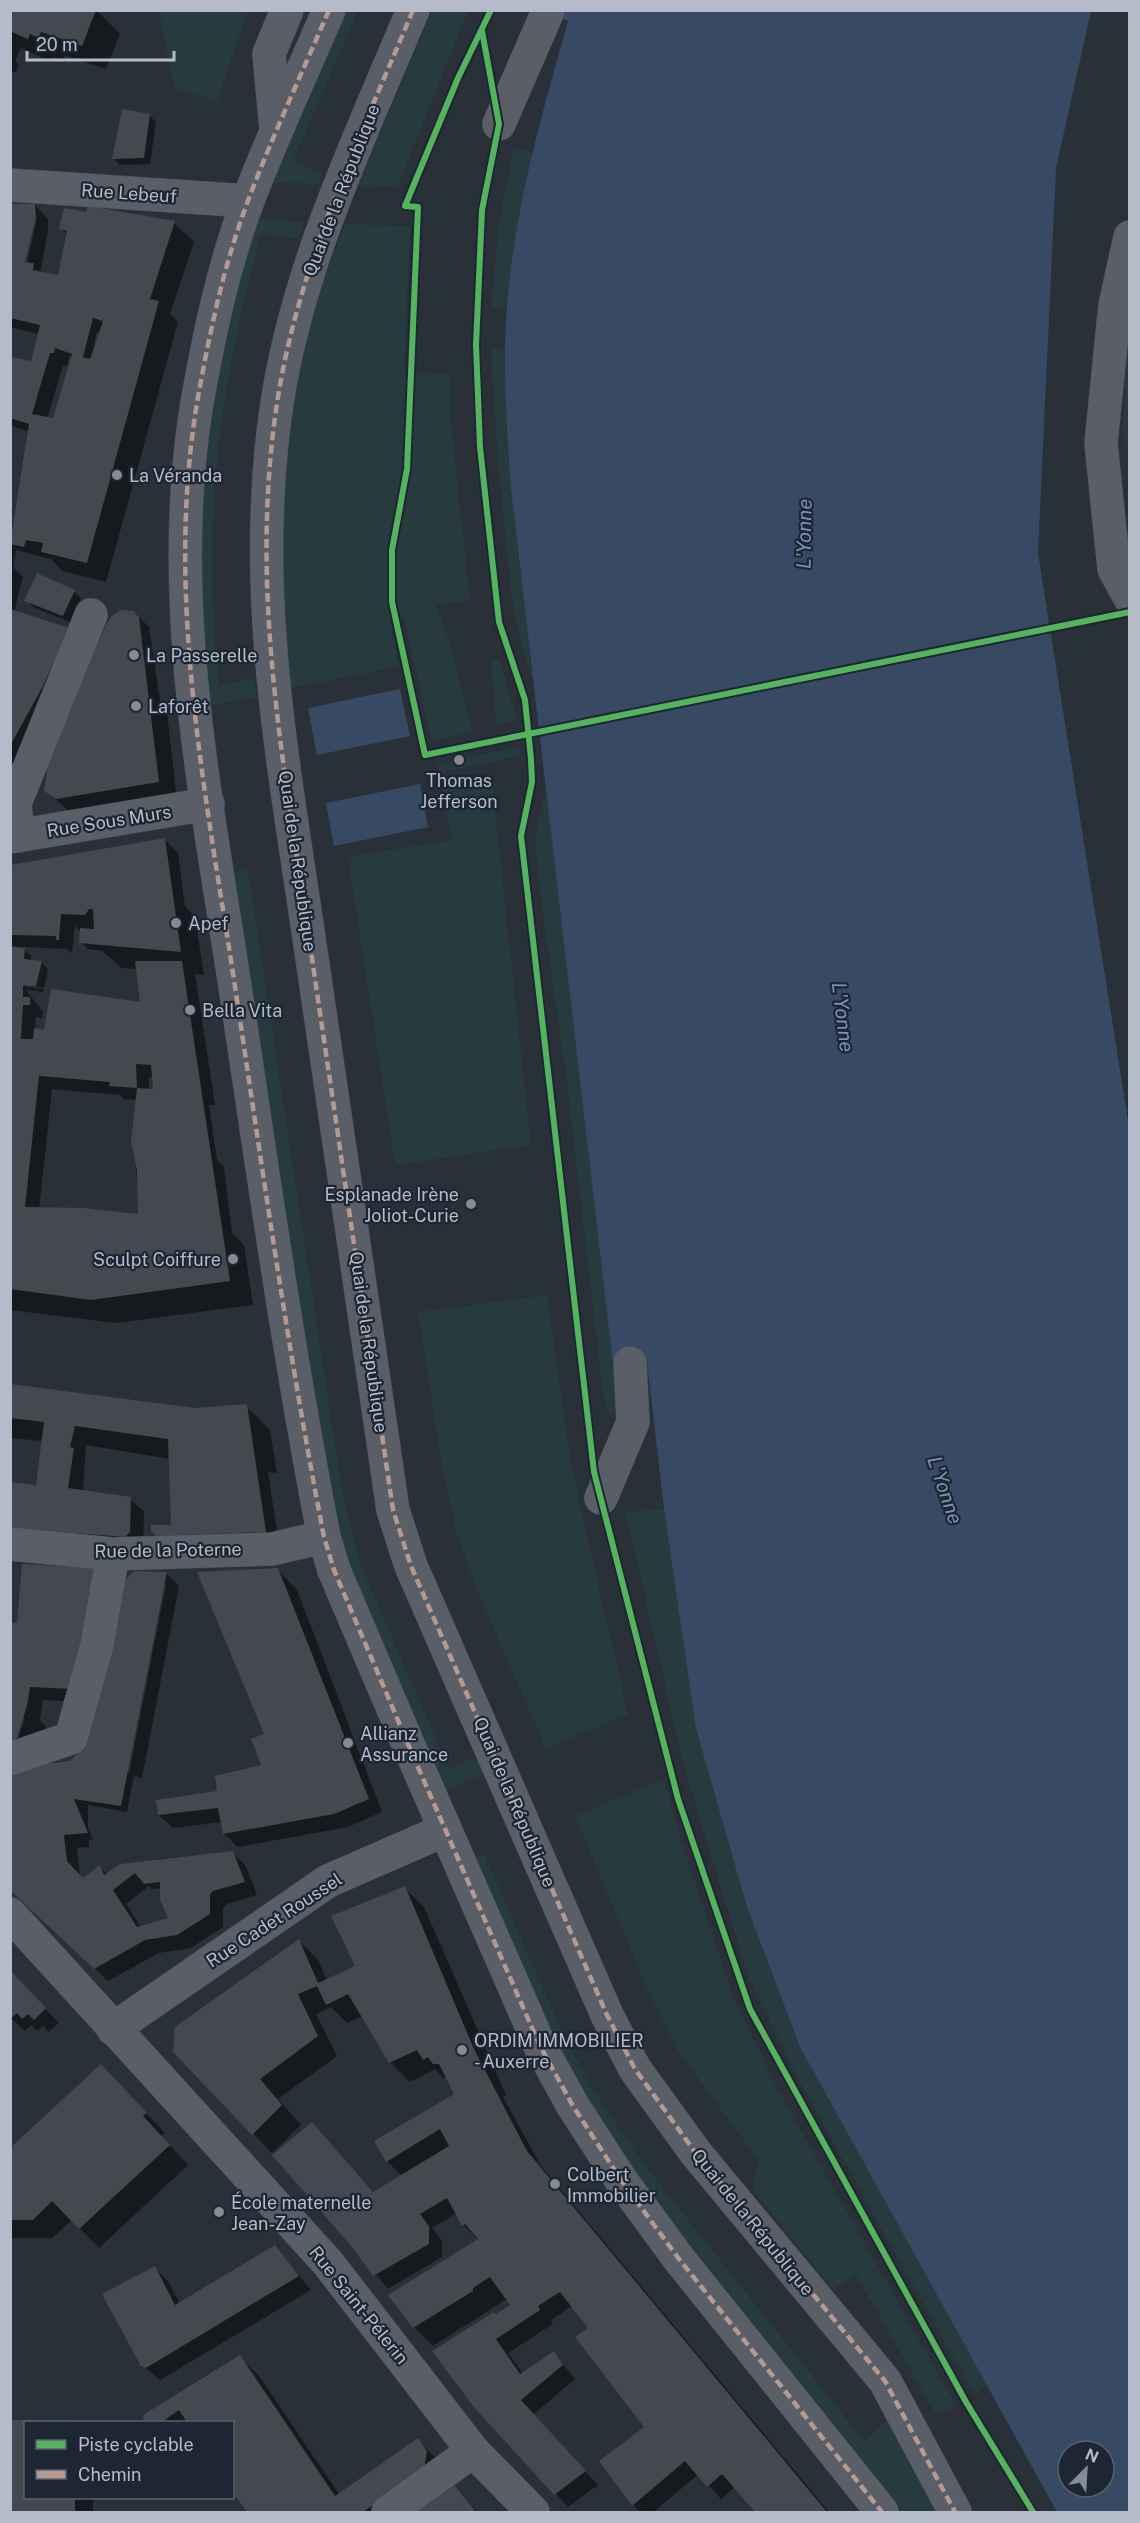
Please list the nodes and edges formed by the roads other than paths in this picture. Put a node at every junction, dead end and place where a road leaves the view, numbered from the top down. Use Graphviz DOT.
graph roads {
  1 [pos="287,10"];
  2 [pos="328,10"];
  3 [pos="413,10"];
  4 [pos="548,11"];
  5 [pos="499,124"];
  6 [pos="276,132"];
  7 [pos="10,185"];
  8 [pos="248,201"];
  9 [pos="1130,237"];
  10 [pos="1130,598"];
  11 [pos="91,615"];
  12 [pos="208,804"];
  13 [pos="14,837"];
  14 [pos="630,1363"];
  15 [pos="601,1498"];
  16 [pos="324,1537"];
  17 [pos="10,1544"];
  18 [pos="112,1554"];
  19 [pos="10,1759"];
  20 [pos="445,1830"];
  21 [pos="10,1914"];
  22 [pos="113,2029"];
  23 [pos="473,2451"];
  24 [pos="388,2512"];
  25 [pos="533,2512"];
  26 [pos="882,2512"];
  27 [pos="955,2512"];
  1 -- 6 [label="street"];
  2 -- 6 [label="street"];
  3 -- 27 [label="street, Quai de la République"];
  4 -- 5 [label="street"];
  6 -- 8 [label="street"];
  7 -- 8 [label="street, Rue Lebeuf"];
  8 -- 12 [label="street"];
  9 -- 10 [label="street"];
  11 -- 13 [label="street"];
  12 -- 13 [label="street, Rue Sous Murs"];
  12 -- 16 [label="street"];
  14 -- 15 [label="street"];
  16 -- 18 [label="street, Rue de la Poterne"];
  16 -- 20 [label="street"];
  17 -- 18 [label="street, Rue de la Poterne"];
  18 -- 19 [label="street"];
  20 -- 22 [label="street, Rue Cadet Roussel"];
  20 -- 26 [label="street"];
  21 -- 22 [label="street, Rue Saint-Pélerin"];
  22 -- 23 [label="street, Rue Saint-Pélerin"];
  23 -- 24 [label="street"];
  23 -- 25 [label="street, Rue Saint-Pélerin"];
}
